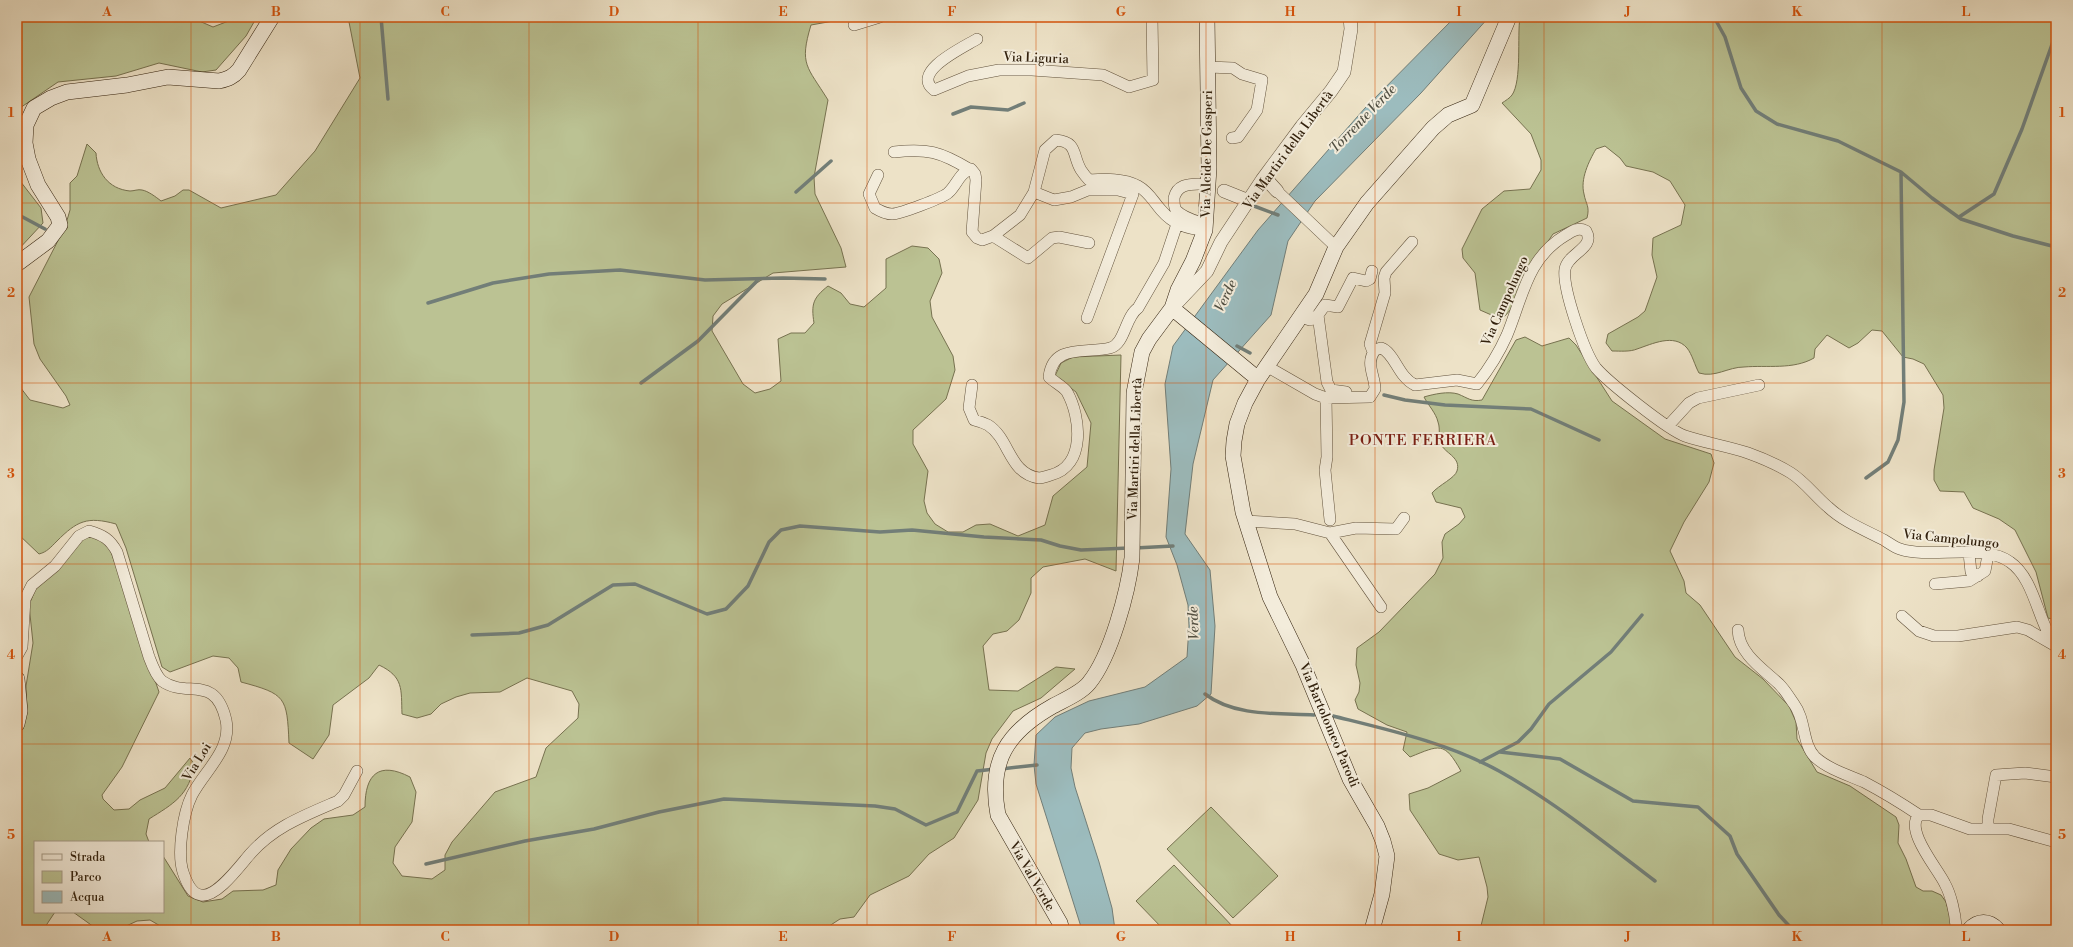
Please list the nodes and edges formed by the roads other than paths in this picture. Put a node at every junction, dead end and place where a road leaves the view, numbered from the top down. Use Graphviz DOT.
graph roads {
  1 [pos="272,17"];
  2 [pos="880,17"];
  3 [pos="1152,17"];
  4 [pos="1206,17"];
  5 [pos="1350,17"];
  6 [pos="1509,17"];
  7 [pos="854,25"];
  8 [pos="977,39"];
  9 [pos="1208,67"];
  10 [pos="1232,138"];
  11 [pos="894,152"];
  12 [pos="969,169"];
  13 [pos="1267,174"];
  14 [pos="878,175"];
  15 [pos="1199,184"];
  16 [pos="1257,188"];
  17 [pos="1274,189"];
  18 [pos="1224,191"];
  19 [pos="1034,192"];
  20 [pos="1249,201"];
  21 [pos="1177,224"];
  22 [pos="1205,227"];
  23 [pos="993,236"];
  24 [pos="1412,242"];
  25 [pos="1089,243"];
  26 [pos="1336,247"];
  27 [pos="17,264"];
  28 [pos="1372,271"];
  29 [pos="1176,312"];
  30 [pos="1318,315"];
  31 [pos="1301,317"];
  32 [pos="1087,318"];
  33 [pos="1373,352"];
  34 [pos="1268,367"];
  35 [pos="1258,379"];
  36 [pos="972,385"];
  37 [pos="1759,385"];
  38 [pos="1326,398"];
  39 [pos="1357,398"];
  40 [pos="1668,426"];
  41 [pos="1404,518"];
  42 [pos="1330,520"];
  43 [pos="1246,521"];
  44 [pos="1330,533"];
  45 [pos="1969,553"];
  46 [pos="1988,555"];
  47 [pos="1978,576"];
  48 [pos="1935,584"];
  49 [pos="1381,606"];
  50 [pos="1902,616"];
  51 [pos="1738,630"];
  52 [pos="2055,646"];
  53 [pos="17,656"];
  54 [pos="17,679"];
  55 [pos="19,717"];
  56 [pos="357,771"];
  57 [pos="2056,777"];
  58 [pos="1919,815"];
  59 [pos="1001,823"];
  60 [pos="1988,829"];
  61 [pos="2056,842"];
  62 [pos="1062,930"];
  63 [pos="1372,930"];
  64 [pos="1958,930"];
  65 [pos="1969,930"];
  66 [pos="1998,930"];
  1 -- 27 [label="main road"];
  2 -- 7 [label="street"];
  3 -- 8 [label="street, Via Liguria"];
  4 -- 9 [label="main road, Via Alcide De Gasperi"];
  5 -- 13 [label="street, Via Martiri della Libertà"];
  6 -- 26 [label="main road, Via Bartolomeo Parodi"];
  9 -- 10 [label="street"];
  9 -- 22 [label="main road, Via Alcide De Gasperi"];
  11 -- 12 [label="street"];
  12 -- 14 [label="street"];
  12 -- 23 [label="street"];
  13 -- 16 [label="street, Via Martiri della Libertà"];
  13 -- 17 [label="street"];
  15 -- 22 [label="street"];
  16 -- 17 [label="street"];
  16 -- 20 [label="street, Via Martiri della Libertà"];
  17 -- 26 [label="street"];
  18 -- 20 [label="street"];
  19 -- 21 [label="street"];
  19 -- 23 [label="street"];
  19 -- 32 [label="street"];
  20 -- 29 [label="street, Via Martiri della Libertà"];
  21 -- 22 [label="street"];
  21 -- 36 [label="street"];
  22 -- 29 [label="main road, Via Alcide De Gasperi"];
  23 -- 25 [label="street"];
  24 -- 33 [label="street"];
  26 -- 31 [label="main road, Via Bartolomeo Parodi"];
  28 -- 30 [label="street"];
  29 -- 35 [label="main road"];
  29 -- 59 [label="main road, Via Martiri della Libertà"];
  30 -- 31 [label="street"];
  30 -- 39 [label="street"];
  31 -- 34 [label="main road, Via Bartolomeo Parodi"];
  33 -- 39 [label="street"];
  33 -- 40 [label="street, Via Campolungo"];
  34 -- 35 [label="main road, Via Bartolomeo Parodi"];
  34 -- 38 [label="street"];
  35 -- 43 [label="main road, Via Bartolomeo Parodi"];
  37 -- 40 [label="street"];
  38 -- 39 [label="street"];
  38 -- 42 [label="street"];
  40 -- 45 [label="street, Via Campolungo"];
  41 -- 44 [label="street"];
  43 -- 44 [label="street"];
  43 -- 63 [label="main road, Via Bartolomeo Parodi"];
  44 -- 49 [label="street"];
  45 -- 46 [label="street, Via Campolungo"];
  45 -- 47 [label="street"];
  46 -- 47 [label="street"];
  46 -- 52 [label="street, Via Campolungo"];
  47 -- 48 [label="street"];
  50 -- 52 [label="street"];
  51 -- 58 [label="street"];
  53 -- 56 [label="street, Via Loi"];
  54 -- 55 [label="main road"];
  57 -- 60 [label="street"];
  58 -- 60 [label="street"];
  58 -- 64 [label="street"];
  59 -- 62 [label="main road, Via Val Verde"];
  60 -- 61 [label="street"];
  65 -- 66 [label="main road"];
}
